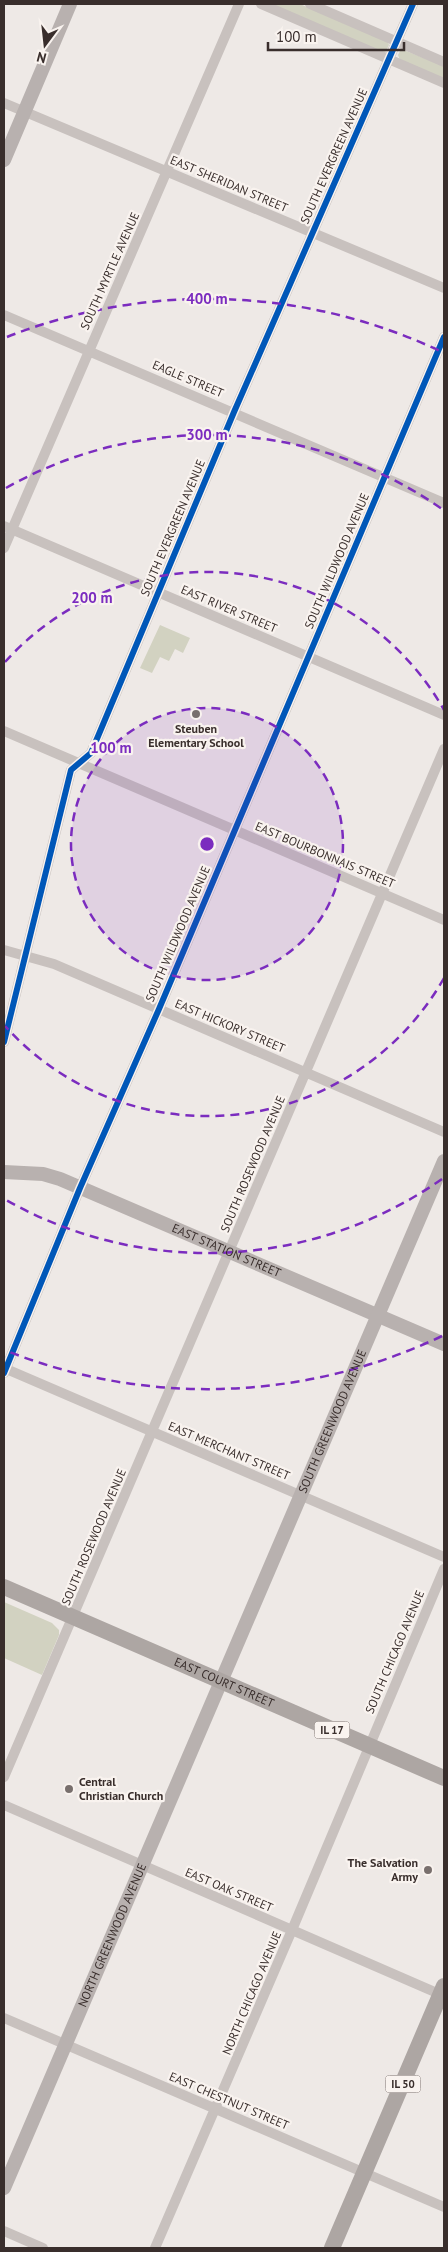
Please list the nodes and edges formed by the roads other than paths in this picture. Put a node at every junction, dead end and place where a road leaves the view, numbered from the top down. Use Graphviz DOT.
graph roads {
  1 [pos="70,4"];
  2 [pos="239,4"];
  3 [pos="261,4"];
  4 [pos="310,4"];
  5 [pos="413,4"];
  6 [pos="396,41"];
  7 [pos="389,59"];
  8 [pos="444,62"];
  9 [pos="444,83"];
  10 [pos="4,103"];
  11 [pos="24,112"];
  12 [pos="4,160"];
  13 [pos="168,172"];
  14 [pos="312,234"];
  15 [pos="444,288"];
  16 [pos="4,315"];
  17 [pos="444,337"];
  18 [pos="88,351"];
  19 [pos="234,412"];
  20 [pos="384,478"];
  21 [pos="444,503"];
  22 [pos="8,528"];
  23 [pos="4,548"];
  24 [pos="159,593"];
  25 [pos="309,657"];
  26 [pos="444,715"];
  27 [pos="4,731"];
  28 [pos="444,749"];
  29 [pos="78,763"];
  30 [pos="234,830"];
  31 [pos="382,893"];
  32 [pos="444,920"];
  33 [pos="4,950"];
  34 [pos="25,955"];
  35 [pos="159,1009"];
  36 [pos="4,1042"];
  37 [pos="306,1072"];
  38 [pos="444,1132"];
  39 [pos="444,1162"];
  40 [pos="4,1172"];
  41 [pos="80,1188"];
  42 [pos="229,1252"];
  43 [pos="378,1316"];
  44 [pos="444,1344"];
  45 [pos="4,1370"];
  46 [pos="152,1432"];
  47 [pos="301,1496"];
  48 [pos="444,1557"];
  49 [pos="444,1569"];
  50 [pos="4,1587"];
  51 [pos="73,1617"];
  52 [pos="221,1682"];
  53 [pos="368,1745"];
  54 [pos="4,1777"];
  55 [pos="444,1778"];
  56 [pos="4,1805"];
  57 [pos="142,1866"];
  58 [pos="292,1930"];
  59 [pos="443,1992"];
  60 [pos="4,2018"];
  61 [pos="66,2044"];
  62 [pos="215,2108"];
  63 [pos="366,2173"];
  64 [pos="4,2188"];
  65 [pos="444,2207"];
  66 [pos="4,2231"];
  67 [pos="43,2248"];
  68 [pos="155,2248"];
  69 [pos="332,2248"];
  1 -- 11 [label="street"];
  2 -- 13 [label="street, SOUTH MYRTLE AVENUE"];
  3 -- 7 [label="street"];
  4 -- 6 [label="street"];
  5 -- 6 [label="street, SOUTH EVERGREEN AVENUE"];
  6 -- 7 [label="street, SOUTH EVERGREEN AVENUE"];
  6 -- 8 [label="street"];
  7 -- 9 [label="street"];
  7 -- 14 [label="street, SOUTH EVERGREEN AVENUE"];
  10 -- 11 [label="street, EAST SHERIDAN STREET"];
  11 -- 12 [label="street"];
  11 -- 13 [label="street, EAST SHERIDAN STREET"];
  13 -- 14 [label="street, EAST SHERIDAN STREET"];
  13 -- 18 [label="street, SOUTH MYRTLE AVENUE"];
  14 -- 15 [label="street, EAST SHERIDAN STREET"];
  14 -- 19 [label="street, SOUTH EVERGREEN AVENUE"];
  16 -- 18 [label="street, EAGLE STREET"];
  17 -- 20 [label="street, SOUTH WILDWOOD AVENUE"];
  18 -- 19 [label="street, EAGLE STREET"];
  18 -- 22 [label="street, SOUTH MYRTLE AVENUE"];
  19 -- 20 [label="street, EAGLE STREET"];
  19 -- 24 [label="street, SOUTH EVERGREEN AVENUE"];
  20 -- 21 [label="street, EAGLE STREET"];
  20 -- 25 [label="street, SOUTH WILDWOOD AVENUE"];
  22 -- 23 [label="street, SOUTH MYRTLE AVENUE"];
  22 -- 24 [label="street, EAST RIVER STREET"];
  24 -- 25 [label="street, EAST RIVER STREET"];
  24 -- 29 [label="street, SOUTH EVERGREEN AVENUE"];
  25 -- 26 [label="street, EAST RIVER STREET"];
  25 -- 30 [label="street, SOUTH WILDWOOD AVENUE"];
  27 -- 29 [label="street, EAST BOURBONNAIS STREET"];
  28 -- 31 [label="street, SOUTH ROSEWOOD AVENUE"];
  29 -- 30 [label="street, EAST BOURBONNAIS STREET"];
  29 -- 34 [label="street, SOUTH EVERGREEN AVENUE"];
  30 -- 31 [label="street, EAST BOURBONNAIS STREET"];
  30 -- 35 [label="street, SOUTH WILDWOOD AVENUE"];
  31 -- 32 [label="street, EAST BOURBONNAIS STREET"];
  31 -- 37 [label="street, SOUTH ROSEWOOD AVENUE"];
  33 -- 34 [label="street, EAST HICKORY STREET"];
  34 -- 35 [label="street, EAST HICKORY STREET"];
  34 -- 36 [label="street, SOUTH EVERGREEN AVENUE"];
  35 -- 37 [label="street, EAST HICKORY STREET"];
  35 -- 41 [label="street, SOUTH WILDWOOD AVENUE"];
  37 -- 38 [label="street, EAST HICKORY STREET"];
  37 -- 42 [label="street, SOUTH ROSEWOOD AVENUE"];
  39 -- 43 [label="street, SOUTH GREENWOOD AVENUE"];
  40 -- 41 [label="street, EAST STATION STREET"];
  41 -- 42 [label="street, EAST STATION STREET"];
  41 -- 45 [label="street, SOUTH WILDWOOD AVENUE"];
  42 -- 43 [label="street, EAST STATION STREET"];
  42 -- 46 [label="street, SOUTH ROSEWOOD AVENUE"];
  43 -- 44 [label="street, EAST STATION STREET"];
  43 -- 47 [label="street, SOUTH GREENWOOD AVENUE"];
  45 -- 46 [label="street, EAST MERCHANT STREET"];
  46 -- 47 [label="street, EAST MERCHANT STREET"];
  46 -- 51 [label="street, SOUTH ROSEWOOD AVENUE"];
  47 -- 48 [label="street, EAST MERCHANT STREET"];
  47 -- 52 [label="street, SOUTH GREENWOOD AVENUE"];
  49 -- 53 [label="street, SOUTH CHICAGO AVENUE"];
  50 -- 51 [label="main road, EAST COURT STREET / IL 17"];
  51 -- 52 [label="main road, EAST COURT STREET / IL 17"];
  51 -- 54 [label="street, SOUTH ROSEWOOD AVENUE"];
  52 -- 53 [label="main road, EAST COURT STREET / IL 17"];
  52 -- 57 [label="street, NORTH GREENWOOD AVENUE"];
  53 -- 55 [label="main road, EAST COURT STREET / IL 17"];
  53 -- 58 [label="street, NORTH CHICAGO AVENUE"];
  56 -- 57 [label="street, EAST OAK STREET"];
  57 -- 58 [label="street, EAST OAK STREET"];
  57 -- 61 [label="street, NORTH GREENWOOD AVENUE"];
  58 -- 59 [label="street, EAST OAK STREET"];
  58 -- 62 [label="street, NORTH CHICAGO AVENUE"];
  59 -- 63 [label="main road, IL 50"];
  60 -- 61 [label="street, EAST CHESTNUT STREET"];
  61 -- 62 [label="street, EAST CHESTNUT STREET"];
  61 -- 64 [label="street, NORTH GREENWOOD AVENUE"];
  62 -- 63 [label="street, EAST CHESTNUT STREET"];
  62 -- 68 [label="street, NORTH CHICAGO AVENUE"];
  63 -- 65 [label="street, EAST CHESTNUT STREET"];
  63 -- 69 [label="main road, IL 50"];
  66 -- 67 [label="street"];
}
